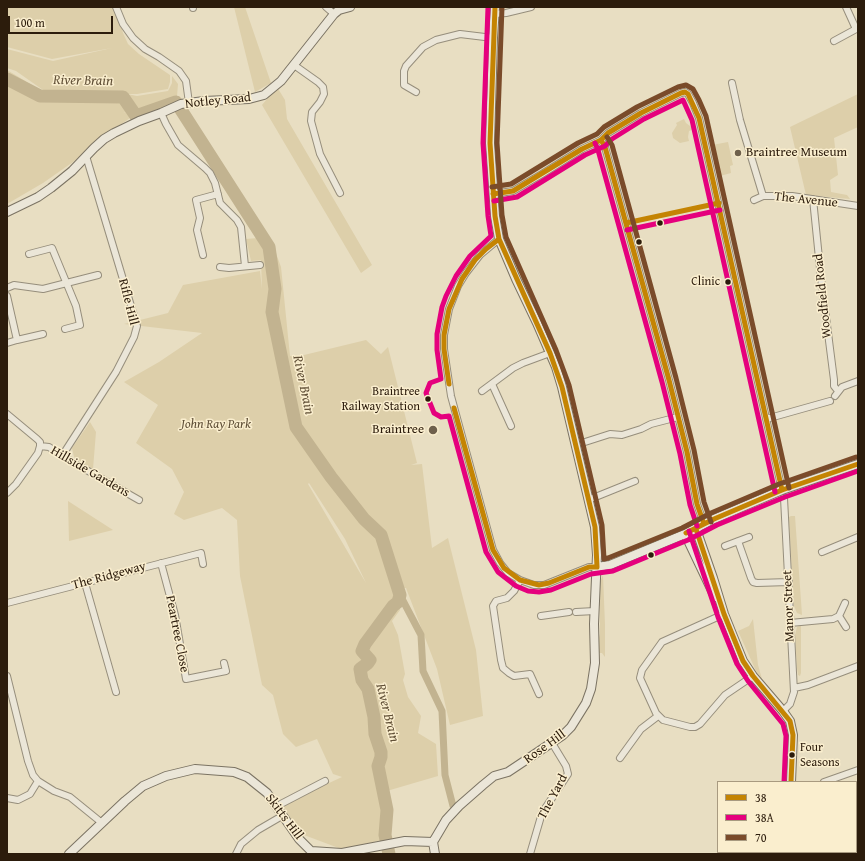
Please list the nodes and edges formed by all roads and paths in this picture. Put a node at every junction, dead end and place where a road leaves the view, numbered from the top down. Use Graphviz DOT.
graph roads {
  1 [pos="116,7"];
  2 [pos="326,7"];
  3 [pos="350,7"];
  4 [pos="531,7"];
  5 [pos="846,7"];
  6 [pos="495,11"];
  7 [pos="334,14"];
  8 [pos="857,29"];
  9 [pos="493,38"];
  10 [pos="834,41"];
  11 [pos="294,65"];
  12 [pos="732,83"];
  13 [pos="416,92"];
  14 [pos="181,104"];
  15 [pos="161,113"];
  16 [pos="601,140"];
  17 [pos="86,156"];
  18 [pos="340,193"];
  19 [pos="218,194"];
  20 [pos="494,194"];
  21 [pos="763,196"];
  22 [pos="754,200"];
  23 [pos="813,200"];
  24 [pos="858,206"];
  25 [pos="7,212"];
  26 [pos="499,239"];
  27 [pos="29,254"];
  28 [pos="203,255"];
  29 [pos="260,265"];
  30 [pos="245,266"];
  31 [pos="220,267"];
  32 [pos="98,275"];
  33 [pos="66,284"];
  34 [pos="7,288"];
  35 [pos="7,296"];
  36 [pos="65,329"];
  37 [pos="42,334"];
  38 [pos="18,340"];
  39 [pos="7,343"];
  40 [pos="550,353"];
  41 [pos="858,382"];
  42 [pos="492,384"];
  43 [pos="482,391"];
  44 [pos="834,396"];
  45 [pos="7,414"];
  46 [pos="678,417"];
  47 [pos="766,419"];
  48 [pos="511,426"];
  49 [pos="585,442"];
  50 [pos="40,446"];
  51 [pos="62,456"];
  52 [pos="858,464"];
  53 [pos="635,481"];
  54 [pos="7,493"];
  55 [pos="783,494"];
  56 [pos="139,500"];
  57 [pos="588,500"];
  58 [pos="704,524"];
  59 [pos="696,529"];
  60 [pos="685,534"];
  61 [pos="749,537"];
  62 [pos="858,537"];
  63 [pos="738,541"];
  64 [pos="725,546"];
  65 [pos="822,552"];
  66 [pos="161,563"];
  67 [pos="203,564"];
  68 [pos="597,567"];
  69 [pos="520,580"];
  70 [pos="789,582"];
  71 [pos="85,583"];
  72 [pos="719,602"];
  73 [pos="7,603"];
  74 [pos="844,603"];
  75 [pos="595,611"];
  76 [pos="569,612"];
  77 [pos="576,612"];
  78 [pos="724,614"];
  79 [pos="541,616"];
  80 [pos="839,616"];
  81 [pos="790,623"];
  82 [pos="846,627"];
  83 [pos="224,663"];
  84 [pos="858,666"];
  85 [pos="7,676"];
  86 [pos="753,676"];
  87 [pos="794,688"];
  88 [pos="116,692"];
  89 [pos="539,694"];
  90 [pos="783,711"];
  91 [pos="658,716"];
  92 [pos="552,743"];
  93 [pos="620,758"];
  94 [pos="858,770"];
  95 [pos="38,781"];
  96 [pos="790,781"];
  97 [pos="827,781"];
  98 [pos="325,782"];
  99 [pos="7,798"];
  100 [pos="277,806"];
  101 [pos="282,816"];
  102 [pos="102,823"];
  103 [pos="433,842"];
  104 [pos="311,853"];
  105 [pos="69,854"];
  106 [pos="236,854"];
  107 [pos="435,854"];
  108 [pos="530,854"];
  1 -- 14 [label="street"];
  2 -- 7 [label="street"];
  3 -- 7 [label="main road, Notley Road"];
  4 -- 6 [label="street"];
  5 -- 8 [label="street"];
  6 -- 9 [label="main road, Rose Hill"];
  7 -- 11 [label="main road, Notley Road"];
  8 -- 10 [label="street"];
  9 -- 13 [label="street"];
  9 -- 20 [label="main road, Rose Hill"];
  11 -- 14 [label="main road, Notley Road"];
  11 -- 18 [label="street"];
  12 -- 21 [label="street"];
  14 -- 15 [label="main road, Notley Road"];
  15 -- 17 [label="main road, Notley Road"];
  15 -- 19 [label="street"];
  16 -- 20 [label="street"];
  16 -- 46 [label="street"];
  16 -- 47 [label="street, Manor Street"];
  17 -- 25 [label="main road, Notley Road"];
  17 -- 51 [label="street, Rifle Hill"];
  19 -- 28 [label="street"];
  19 -- 30 [label="street"];
  20 -- 26 [label="main road, Rose Hill"];
  21 -- 22 [label="street, The Avenue"];
  21 -- 23 [label="street, The Avenue"];
  23 -- 24 [label="street, The Avenue"];
  23 -- 44 [label="street, Woodfield Road"];
  26 -- 40 [label="main road, Rose Hill"];
  26 -- 69 [label="street"];
  27 -- 33 [label="street"];
  29 -- 30 [label="street"];
  30 -- 31 [label="street"];
  32 -- 33 [label="street"];
  33 -- 34 [label="street"];
  33 -- 36 [label="street"];
  35 -- 38 [label="street"];
  37 -- 38 [label="street"];
  38 -- 39 [label="street"];
  40 -- 42 [label="street"];
  40 -- 57 [label="main road, Rose Hill"];
  41 -- 44 [label="street"];
  42 -- 43 [label="street"];
  42 -- 48 [label="street"];
  44 -- 47 [label="street"];
  45 -- 50 [label="street, Hillside Gardens"];
  46 -- 49 [label="street"];
  46 -- 58 [label="street"];
  47 -- 55 [label="street, Manor Street"];
  50 -- 51 [label="street, Hillside Gardens"];
  50 -- 54 [label="street"];
  51 -- 56 [label="street, Hillside Gardens"];
  52 -- 55 [label="main road"];
  53 -- 57 [label="street"];
  55 -- 58 [label="main road"];
  55 -- 70 [label="street, Manor Street"];
  57 -- 68 [label="main road, Rose Hill"];
  58 -- 59 [label="main road"];
  59 -- 60 [label="main road"];
  59 -- 72 [label="main road"];
  60 -- 68 [label="main road"];
  60 -- 72 [label="main road"];
  61 -- 63 [label="street"];
  62 -- 65 [label="street"];
  63 -- 64 [label="street"];
  63 -- 70 [label="street"];
  66 -- 67 [label="street, The Ridgeway"];
  66 -- 71 [label="street, The Ridgeway"];
  66 -- 83 [label="street, Peartree Close"];
  68 -- 69 [label="street"];
  68 -- 75 [label="main road, Rose Hill"];
  69 -- 89 [label="street"];
  70 -- 81 [label="street, Manor Street"];
  71 -- 73 [label="street, The Ridgeway"];
  71 -- 88 [label="street"];
  72 -- 78 [label="main road"];
  74 -- 80 [label="street"];
  75 -- 77 [label="street"];
  75 -- 92 [label="main road, Rose Hill"];
  76 -- 79 [label="street"];
  78 -- 86 [label="main road"];
  78 -- 91 [label="street"];
  80 -- 81 [label="street"];
  80 -- 82 [label="street"];
  81 -- 87 [label="street, Manor Street"];
  84 -- 87 [label="street"];
  85 -- 95 [label="street"];
  86 -- 90 [label="main road"];
  86 -- 91 [label="street"];
  87 -- 90 [label="street, Manor Street"];
  90 -- 96 [label="main road"];
  91 -- 93 [label="street"];
  92 -- 103 [label="main road, Rose Hill"];
  92 -- 108 [label="street, The Yard"];
  94 -- 97 [label="street"];
  95 -- 99 [label="street"];
  95 -- 102 [label="street"];
  98 -- 100 [label="street"];
  100 -- 101 [label="main road, Skitts Hill"];
  100 -- 102 [label="main road, Skitts Hill"];
  101 -- 104 [label="main road, Skitts Hill"];
  101 -- 106 [label="street"];
  102 -- 105 [label="main road, Skitts Hill"];
  103 -- 104 [label="main road, Skitts Hill"];
  103 -- 107 [label="main road"];
}
